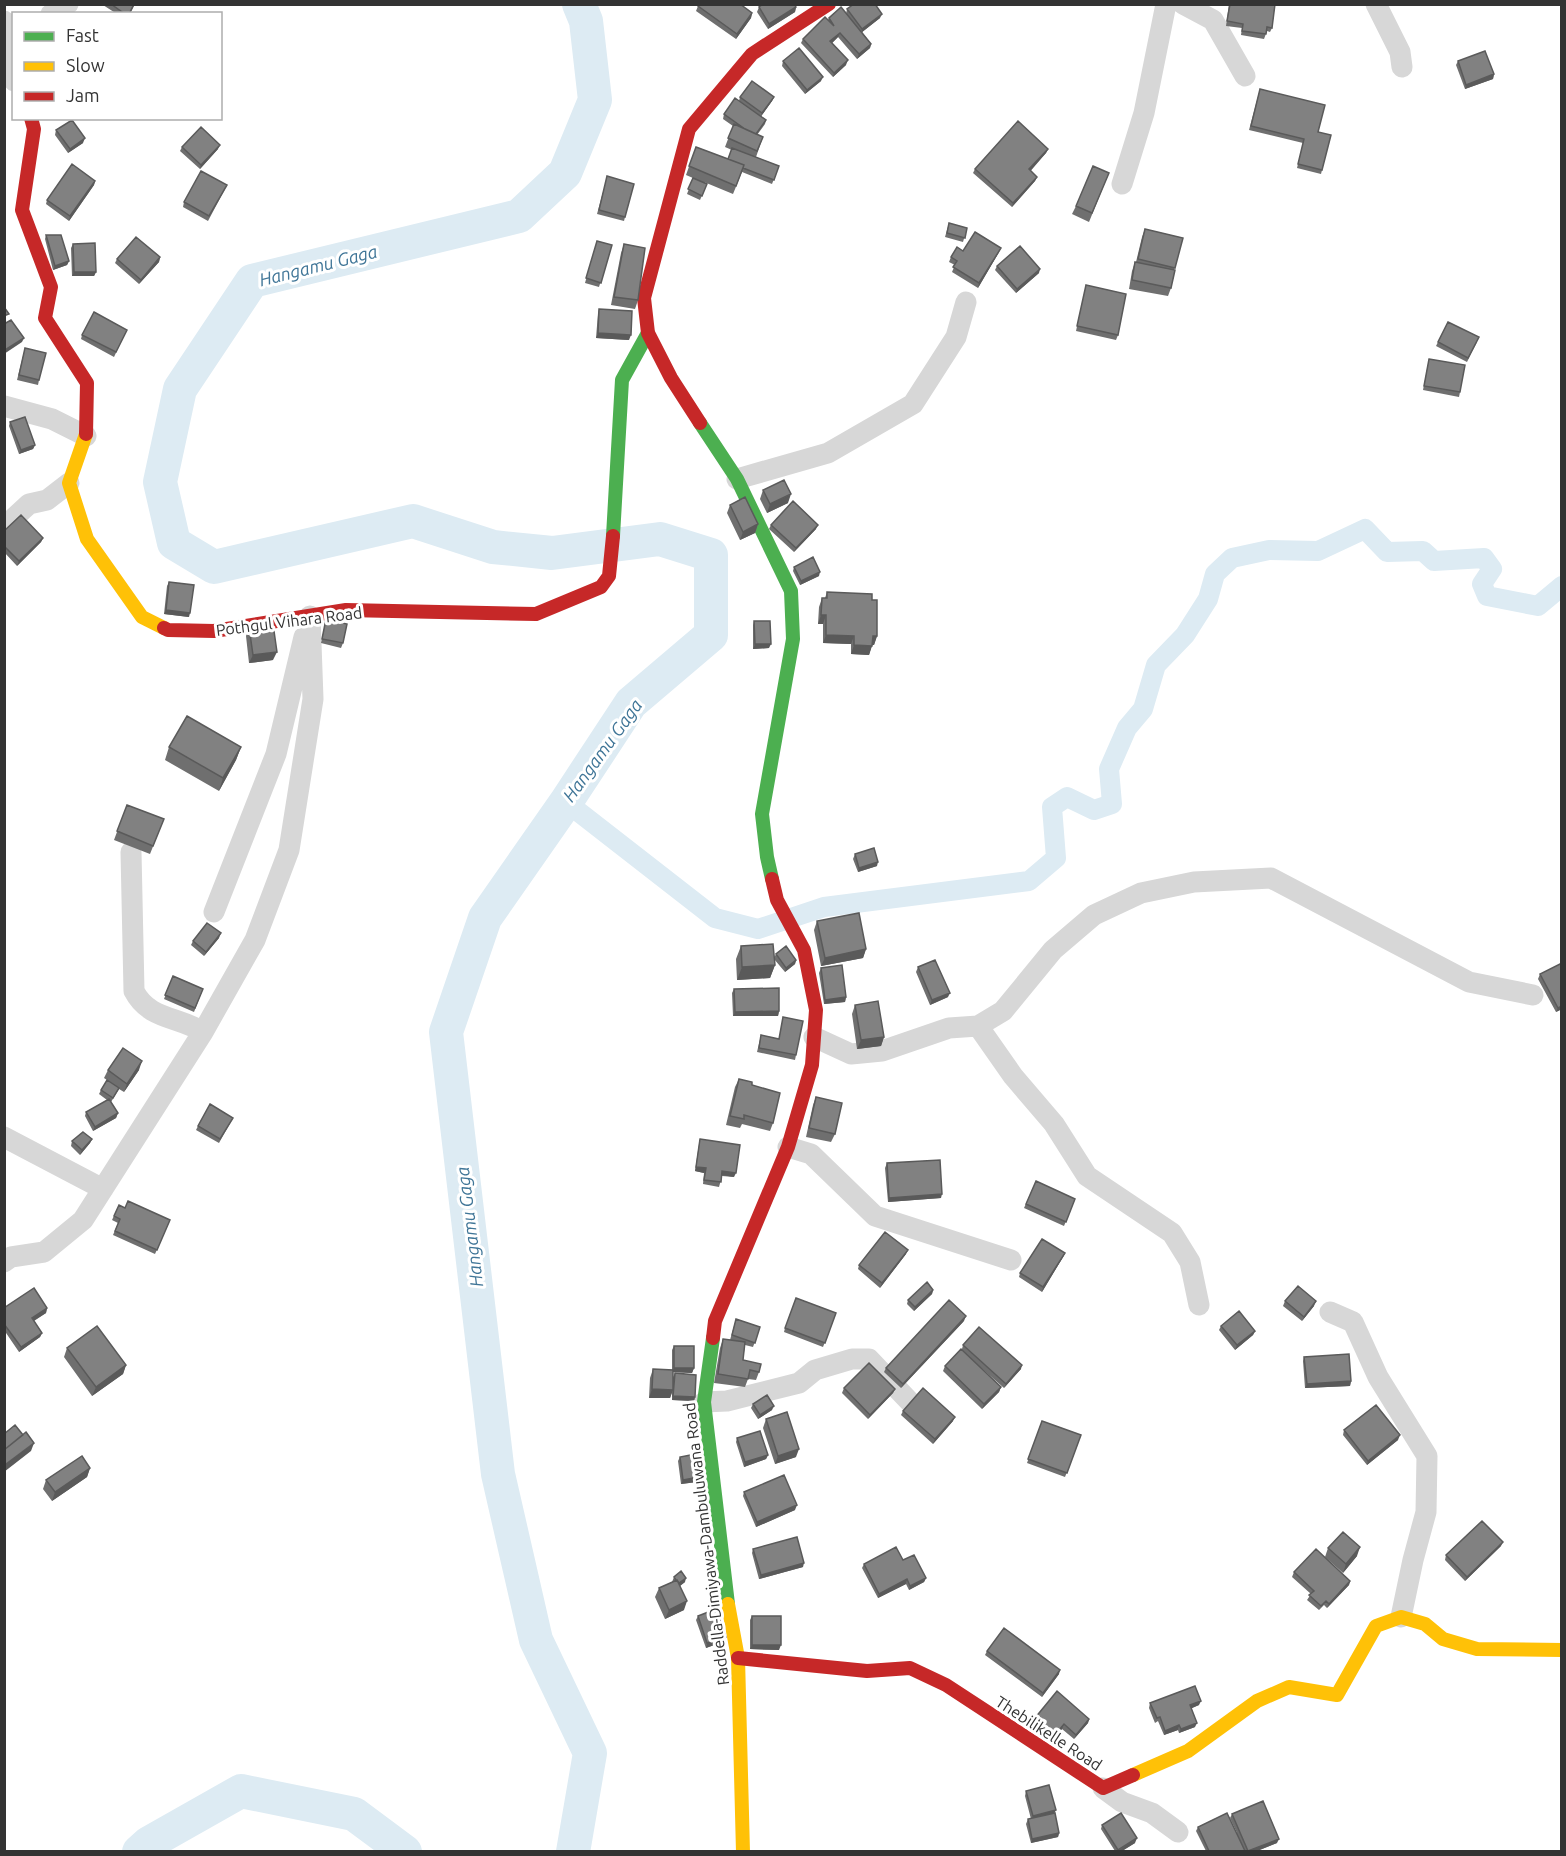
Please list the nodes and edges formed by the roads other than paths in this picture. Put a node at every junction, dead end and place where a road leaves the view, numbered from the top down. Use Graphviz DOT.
graph roads {
  1 [pos="68,4"];
  2 [pos="829,4"];
  3 [pos="1166,4"];
  4 [pos="1183,4"];
  5 [pos="1376,4"];
  6 [pos="54,12"];
  7 [pos="8,28"];
  8 [pos="1402,67"];
  9 [pos="12,73"];
  10 [pos="1245,76"];
  11 [pos="32,120"];
  12 [pos="1122,184"];
  13 [pos="966,302"];
  14 [pos="648,333"];
  15 [pos="4,406"];
  16 [pos="86,436"];
  17 [pos="737,479"];
  18 [pos="69,483"];
  19 [pos="4,527"];
  20 [pos="310,616"];
  21 [pos="130,852"];
  22 [pos="214,912"];
  23 [pos="1533,995"];
  24 [pos="978,1026"];
  25 [pos="203,1032"];
  26 [pos="814,1037"];
  27 [pos="4,1137"];
  28 [pos="788,1147"];
  29 [pos="103,1188"];
  30 [pos="1011,1260"];
  31 [pos="4,1262"];
  32 [pos="1199,1305"];
  33 [pos="1330,1312"];
  34 [pos="704,1402"];
  35 [pos="910,1402"];
  36 [pos="1401,1617"];
  37 [pos="1562,1650"];
  38 [pos="738,1658"];
  39 [pos="1103,1788"];
  40 [pos="1178,1832"];
  41 [pos="744,1851"];
  1 -- 6 [label="street"];
  2 -- 14 [label="street, Raddella-Dimiyawa-Dambuluwana Road"];
  3 -- 12 [label="street"];
  4 -- 10 [label="street"];
  5 -- 8 [label="street"];
  7 -- 9 [label="street"];
  11 -- 16 [label="street"];
  13 -- 17 [label="street"];
  14 -- 17 [label="street, Raddella-Dimiyawa-Dambuluwana Road"];
  14 -- 20 [label="street, Pothgul Vihara Road"];
  15 -- 16 [label="street"];
  16 -- 18 [label="street"];
  17 -- 26 [label="street, Raddella-Dimiyawa-Dambuluwana Road"];
  18 -- 19 [label="street"];
  18 -- 20 [label="street, Pothgul Vihara Road"];
  20 -- 22 [label="street"];
  20 -- 25 [label="street"];
  21 -- 25 [label="street"];
  23 -- 24 [label="street"];
  24 -- 26 [label="street"];
  24 -- 32 [label="street"];
  25 -- 29 [label="street"];
  26 -- 28 [label="street, Raddella-Dimiyawa-Dambuluwana Road"];
  27 -- 29 [label="street"];
  28 -- 30 [label="street"];
  28 -- 34 [label="street, Raddella-Dimiyawa-Dambuluwana Road"];
  29 -- 31 [label="street"];
  33 -- 36 [label="street"];
  34 -- 35 [label="street"];
  34 -- 38 [label="street, Raddella-Dimiyawa-Dambuluwana Road"];
  36 -- 37 [label="street"];
  36 -- 39 [label="street, Thebilikelle Road"];
  38 -- 39 [label="street, Thebilikelle Road"];
  38 -- 41 [label="street, Raddella-Dimiyawa-Dambuluwana Road"];
  39 -- 40 [label="street"];
}
